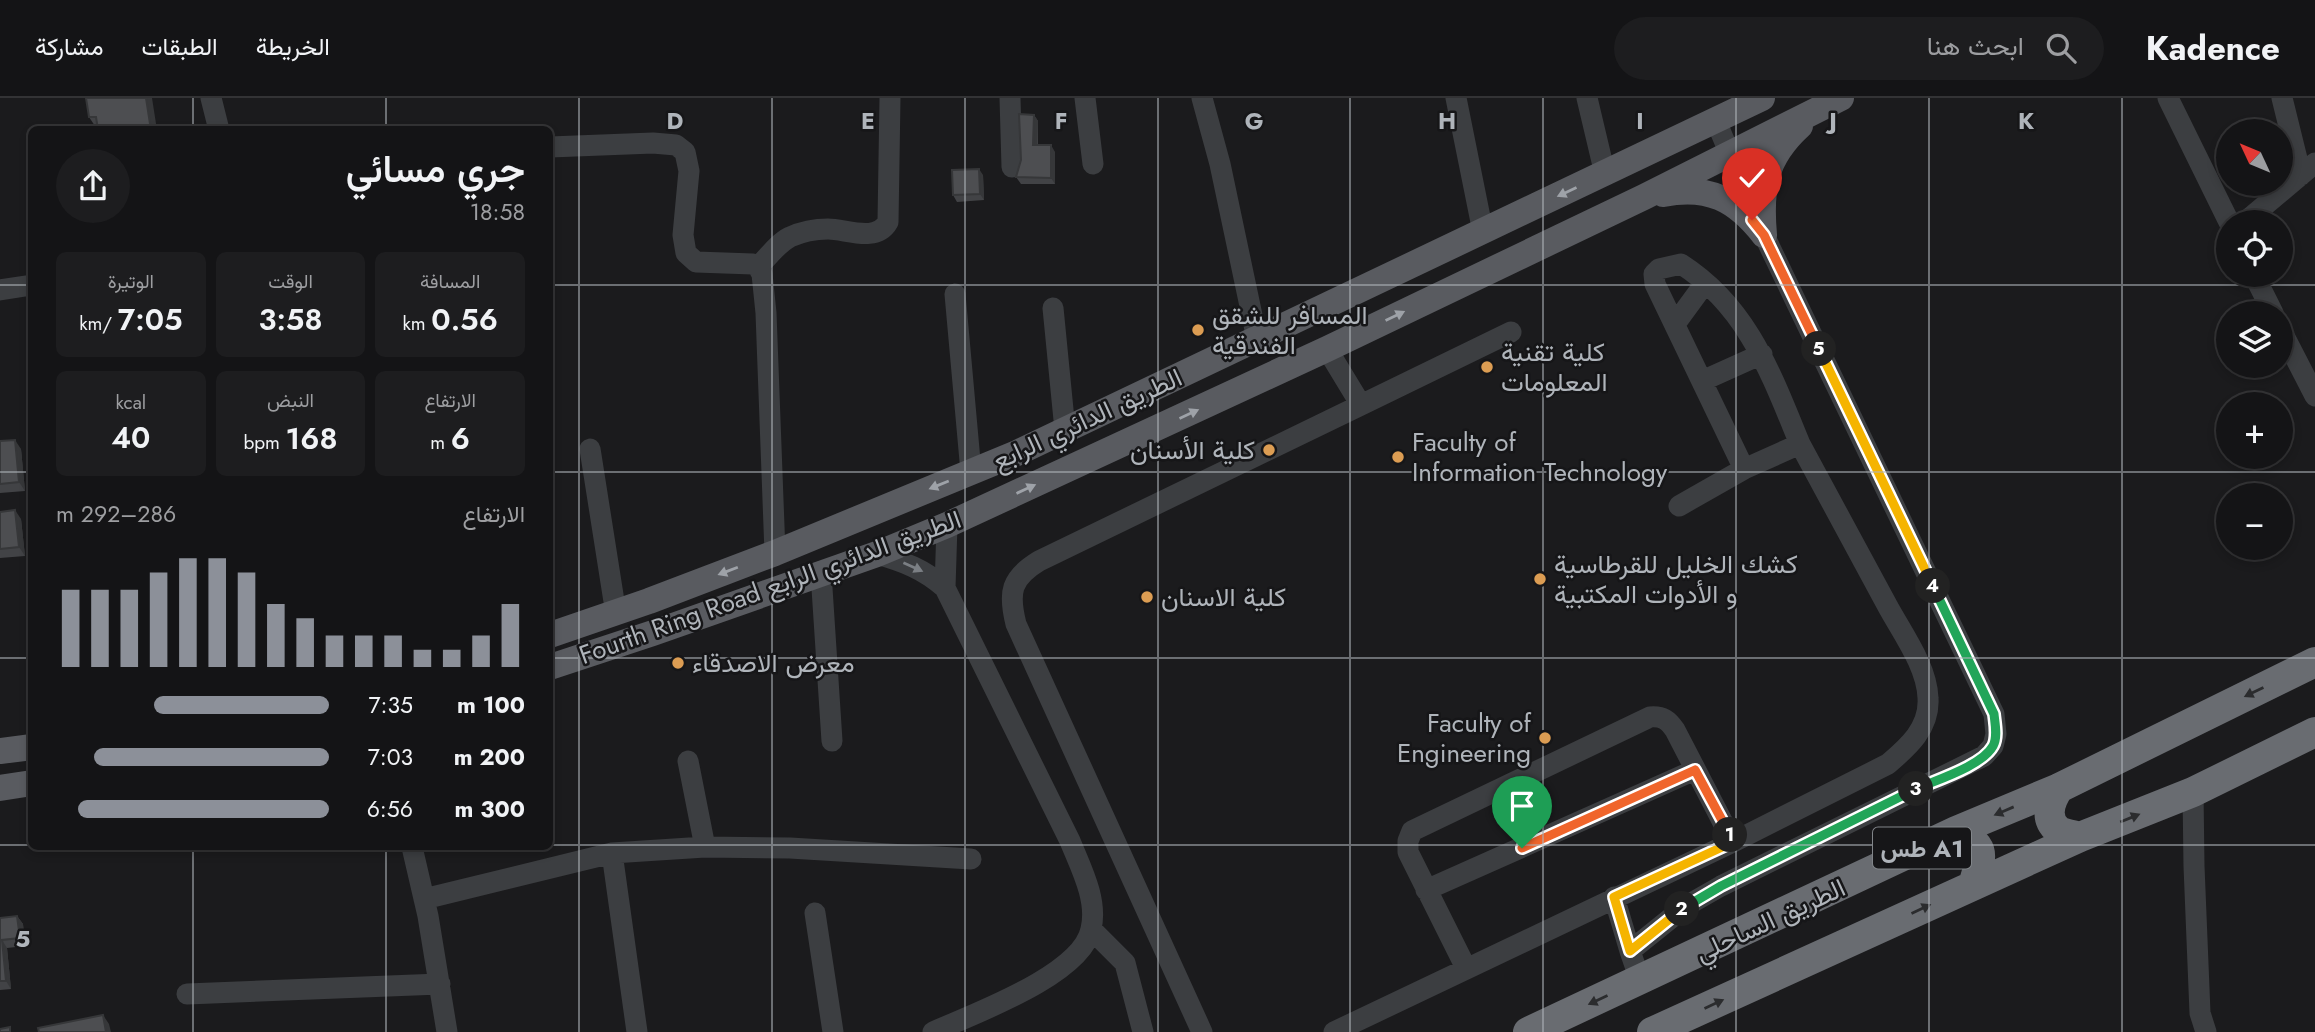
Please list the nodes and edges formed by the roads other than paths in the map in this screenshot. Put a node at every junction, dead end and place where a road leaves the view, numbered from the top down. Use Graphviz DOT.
graph roads {
  1 [pos="211,98"];
  2 [pos="890,98"];
  3 [pos="1010,98"];
  4 [pos="1085,98"];
  5 [pos="1202,98"];
  6 [pos="1456,98"];
  7 [pos="1587,98"];
  8 [pos="1762,98"];
  9 [pos="1841,98"];
  10 [pos="2168,98"];
  11 [pos="2282,98"];
  12 [pos="1813,114"];
  13 [pos="1716,121"];
  14 [pos="218,126"];
  15 [pos="553,147"];
  16 [pos="1730,154"];
  17 [pos="1093,164"];
  18 [pos="1012,167"];
  19 [pos="2308,169"];
  20 [pos="1605,174"];
  21 [pos="1644,197"];
  22 [pos="2223,210"];
  23 [pos="2259,210"];
  24 [pos="1483,232"];
  25 [pos="1764,235"];
  26 [pos="758,267"];
  27 [pos="1705,284"];
  28 [pos="28,286"];
  29 [pos="0,290"];
  30 [pos="955,294"];
  31 [pos="1053,308"];
  32 [pos="1675,324"];
  33 [pos="1511,332"];
  34 [pos="1257,339"];
  35 [pos="1327,349"];
  36 [pos="1762,354"];
  37 [pos="2293,354"];
  38 [pos="1702,381"];
  39 [pos="2315,397"];
  40 [pos="1361,405"];
  41 [pos="1065,430"];
  42 [pos="1800,444"];
  43 [pos="590,449"];
  44 [pos="1105,453"];
  45 [pos="1744,469"];
  46 [pos="971,472"];
  47 [pos="1679,506"];
  48 [pos="947,525"];
  49 [pos="775,553"];
  50 [pos="877,554"];
  51 [pos="821,573"];
  52 [pos="945,588"];
  53 [pos="616,614"];
  54 [pos="553,634"];
  55 [pos="2315,662"];
  56 [pos="553,666"];
  57 [pos="2315,732"];
  58 [pos="832,741"];
  59 [pos="28,748"];
  60 [pos="0,751"];
  61 [pos="688,761"];
  62 [pos="1695,770"];
  63 [pos="28,784"];
  64 [pos="0,788"];
  65 [pos="2059,788"];
  66 [pos="2193,792"];
  67 [pos="1956,831"];
  68 [pos="2080,837"];
  69 [pos="1733,842"];
  70 [pos="705,847"];
  71 [pos="413,850"];
  72 [pos="612,853"];
  73 [pos="971,859"];
  74 [pos="1973,885"];
  75 [pos="1426,890"];
  76 [pos="1614,897"];
  77 [pos="424,899"];
  78 [pos="815,913"];
  79 [pos="1091,929"];
  80 [pos="1630,951"];
  81 [pos="1466,968"];
  82 [pos="1640,980"];
  83 [pos="440,984"];
  84 [pos="187,994"];
  85 [pos="447,1032"];
  86 [pos="637,1032"];
  87 [pos="832,1032"];
  88 [pos="933,1032"];
  89 [pos="1143,1032"];
  90 [pos="1202,1032"];
  91 [pos="1334,1032"];
  92 [pos="1528,1032"];
  93 [pos="1652,1032"];
  94 [pos="2206,1032"];
  1 -- 14 [label="street"];
  2 -- 26 [label="street"];
  3 -- 18 [label="street"];
  4 -- 17 [label="street"];
  5 -- 34 [label="street"];
  6 -- 24 [label="street"];
  7 -- 20 [label="street"];
  8 -- 13 [label="main road, الطريق الدائري الرابع"];
  9 -- 12 [label="main road, الطريق الدائري الرابع"];
  10 -- 22 [label="street"];
  11 -- 19 [label="street"];
  12 -- 16 [label="main road, الطريق الدائري الرابع"];
  12 -- 25 [label="main road"];
  13 -- 16 [label="street"];
  13 -- 20 [label="main road, الطريق الدائري الرابع"];
  15 -- 26 [label="street"];
  16 -- 21 [label="main road, الطريق الدائري الرابع"];
  16 -- 25 [label="street"];
  19 -- 23 [label="street"];
  20 -- 24 [label="main road, الطريق الدائري الرابع, one-way"];
  21 -- 25 [label="main road"];
  35 -- 21 [label="main road, الطريق الدائري الرابع, one-way"];
  24 -- 34 [label="main road, الطريق الدائري الرابع"];
  25 -- 80 [label="street"];
  26 -- 49 [label="street"];
  27 -- 32 [label="street"];
  27 -- 32 [label="street"];
  27 -- 36 [label="street"];
  28 -- 29 [label="street"];
  30 -- 46 [label="street"];
  31 -- 41 [label="street"];
  32 -- 38 [label="street"];
  33 -- 40 [label="street"];
  34 -- 41 [label="main road, الطريق الدائري الرابع"];
  35 -- 40 [label="street"];
  44 -- 35 [label="main road, الطريق الدائري الرابع, one-way"];
  36 -- 38 [label="street"];
  36 -- 42 [label="street"];
  37 -- 39 [label="street"];
  38 -- 45 [label="street"];
  40 -- 90 [label="street"];
  41 -- 46 [label="main road, الطريق الدائري الرابع"];
  42 -- 45 [label="street"];
  42 -- 69 [label="street"];
  43 -- 53 [label="street"];
  48 -- 44 [label="main road, Fourth Ring Road الطريق الدائري الرابع, one-way"];
  45 -- 47 [label="street"];
  46 -- 49 [label="main road, الطريق الدائري الرابع, one-way"];
  48 -- 50 [label="main road, Fourth Ring Road الطريق الدائري الرابع"];
  48 -- 52 [label="street"];
  49 -- 53 [label="main road, الطريق الدائري الرابع, one-way"];
  50 -- 51 [label="main road, Fourth Ring Road الطريق الدائري الرابع"];
  50 -- 52 [label="street, one-way"];
  51 -- 56 [label="main road, Fourth Ring Road الطريق الدائري الرابع"];
  51 -- 58 [label="street"];
  52 -- 79 [label="street"];
  53 -- 54 [label="main road, الطريق الدائري الرابع"];
  55 -- 65 [label="highway, الطريق الساحلي / طس A1, one-way"];
  57 -- 66 [label="highway, الطريق الساحلي"];
  59 -- 60 [label="main road"];
  61 -- 70 [label="street"];
  62 -- 69 [label="street"];
  62 -- 75 [label="street"];
  62 -- 75 [label="street"];
  63 -- 64 [label="main road"];
  65 -- 67 [label="highway, الطريق الساحلي / طس A1, one-way"];
  65 -- 68 [label="highway"];
  68 -- 66 [label="highway, الطريق الساحلي, one-way"];
  66 -- 94 [label="street"];
  67 -- 74 [label="highway"];
  67 -- 82 [label="highway, الطريق الساحلي / طس A1"];
  68 -- 74 [label="highway, الطريق الساحلي"];
  69 -- 76 [label="street"];
  70 -- 72 [label="street"];
  70 -- 73 [label="street"];
  71 -- 77 [label="street"];
  72 -- 77 [label="street"];
  72 -- 86 [label="street"];
  93 -- 74 [label="highway, الطريق الساحلي, one-way"];
  75 -- 81 [label="street"];
  76 -- 80 [label="street"];
  76 -- 81 [label="street"];
  77 -- 83 [label="street"];
  78 -- 87 [label="street"];
  79 -- 88 [label="street"];
  79 -- 89 [label="street"];
  80 -- 82 [label="street"];
  81 -- 91 [label="street"];
  82 -- 92 [label="highway, الطريق الساحلي / طس A1, one-way"];
  83 -- 84 [label="street"];
  83 -- 85 [label="street"];
}
